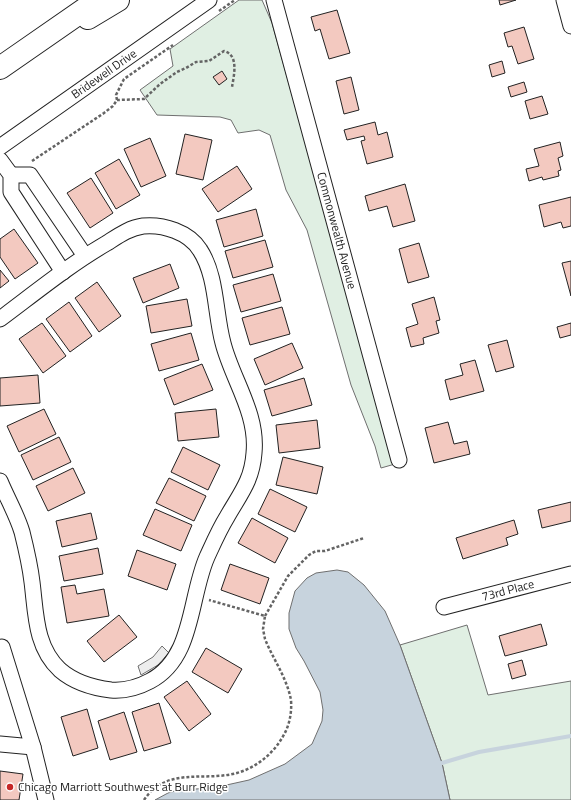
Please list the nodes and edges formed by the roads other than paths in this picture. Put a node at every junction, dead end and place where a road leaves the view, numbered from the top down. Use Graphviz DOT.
graph roads {
  1 [pos="98,0"];
  2 [pos="118,0"];
  3 [pos="208,0"];
  4 [pos="274,0"];
  5 [pos="564,0"];
  6 [pos="571,26"];
  7 [pos="36,43"];
  8 [pos="0,68"];
  9 [pos="0,147"];
  10 [pos="0,160"];
  11 [pos="11,175"];
  12 [pos="85,256"];
  13 [pos="63,272"];
  14 [pos="0,319"];
  15 [pos="399,460"];
  16 [pos="0,481"];
  17 [pos="571,574"];
  18 [pos="444,607"];
  19 [pos="0,648"];
  20 [pos="0,744"];
  21 [pos="33,747"];
  22 [pos="46,800"];
  1 -- 7 [label="highway"];
  2 -- 7 [label="highway"];
  3 -- 9 [label="street, Bridewell Drive"];
  4 -- 15 [label="street, Commonwealth Avenue"];
  5 -- 6 [label="street"];
  7 -- 8 [label="highway"];
  10 -- 11 [label="street"];
  11 -- 12 [label="street"];
  11 -- 13 [label="street"];
  12 -- 13 [label="street"];
  12 -- 16 [label="street"];
  13 -- 14 [label="street"];
  17 -- 18 [label="street, 73rd Place"];
  19 -- 21 [label="street"];
  20 -- 21 [label="street"];
  21 -- 22 [label="street"];
}
